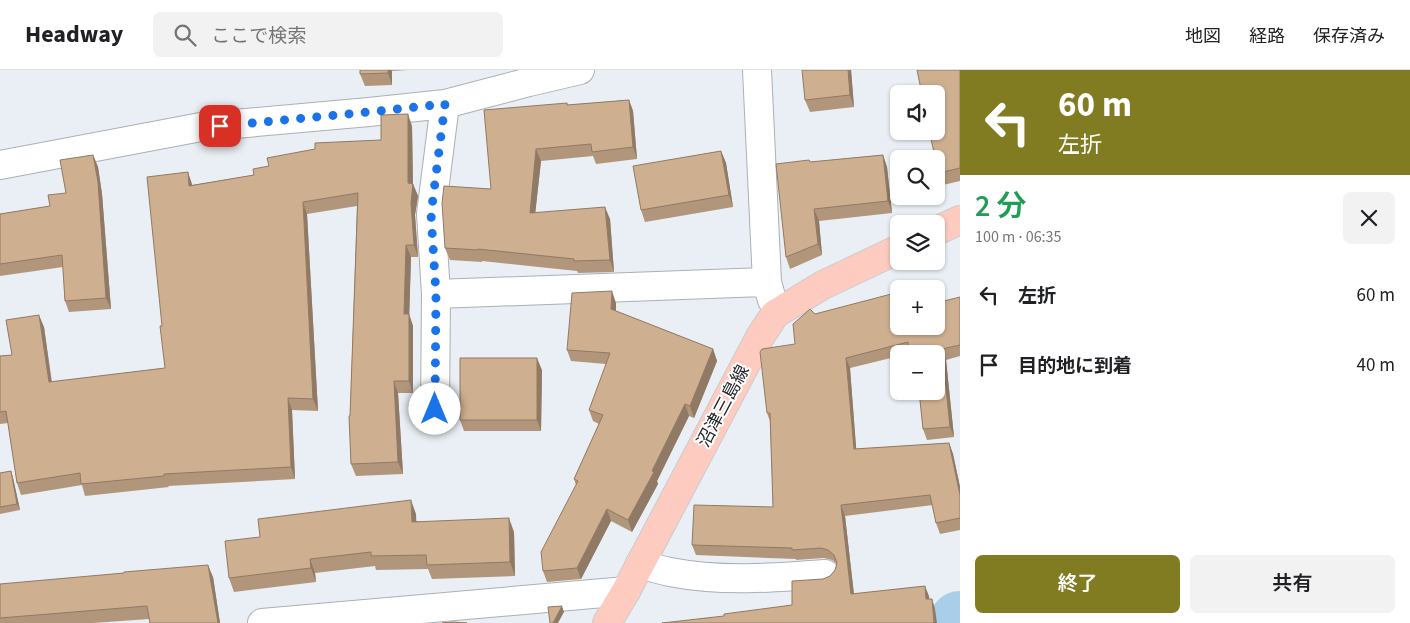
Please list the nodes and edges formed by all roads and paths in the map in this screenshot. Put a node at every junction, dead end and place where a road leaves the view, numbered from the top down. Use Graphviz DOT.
graph roads {
  1 [pos="580,70"];
  2 [pos="757,70"];
  3 [pos="530,76"];
  4 [pos="445,104"];
  5 [pos="0,165"];
  6 [pos="960,220"];
  7 [pos="945,227"];
  8 [pos="890,253"];
  9 [pos="767,282"];
  10 [pos="436,294"];
  11 [pos="776,314"];
  12 [pos="435,409"];
  13 [pos="640,564"];
  14 [pos="825,574"];
  15 [pos="626,591"];
  16 [pos="262,623"];
  17 [pos="607,623"];
  1 -- 3 [label="street"];
  2 -- 9 [label="street"];
  3 -- 4 [label="street"];
  4 -- 5 [label="street"];
  4 -- 10 [label="street"];
  6 -- 7 [label="main road"];
  8 -- 11 [label="main road, 沼津三島線"];
  9 -- 10 [label="street"];
  9 -- 11 [label="street"];
  10 -- 12 [label="street"];
  11 -- 13 [label="main road, 沼津三島線"];
  13 -- 14 [label="street"];
  13 -- 15 [label="main road, 沼津三島線"];
  15 -- 16 [label="street"];
  15 -- 17 [label="main road, 沼津三島線"];
}
